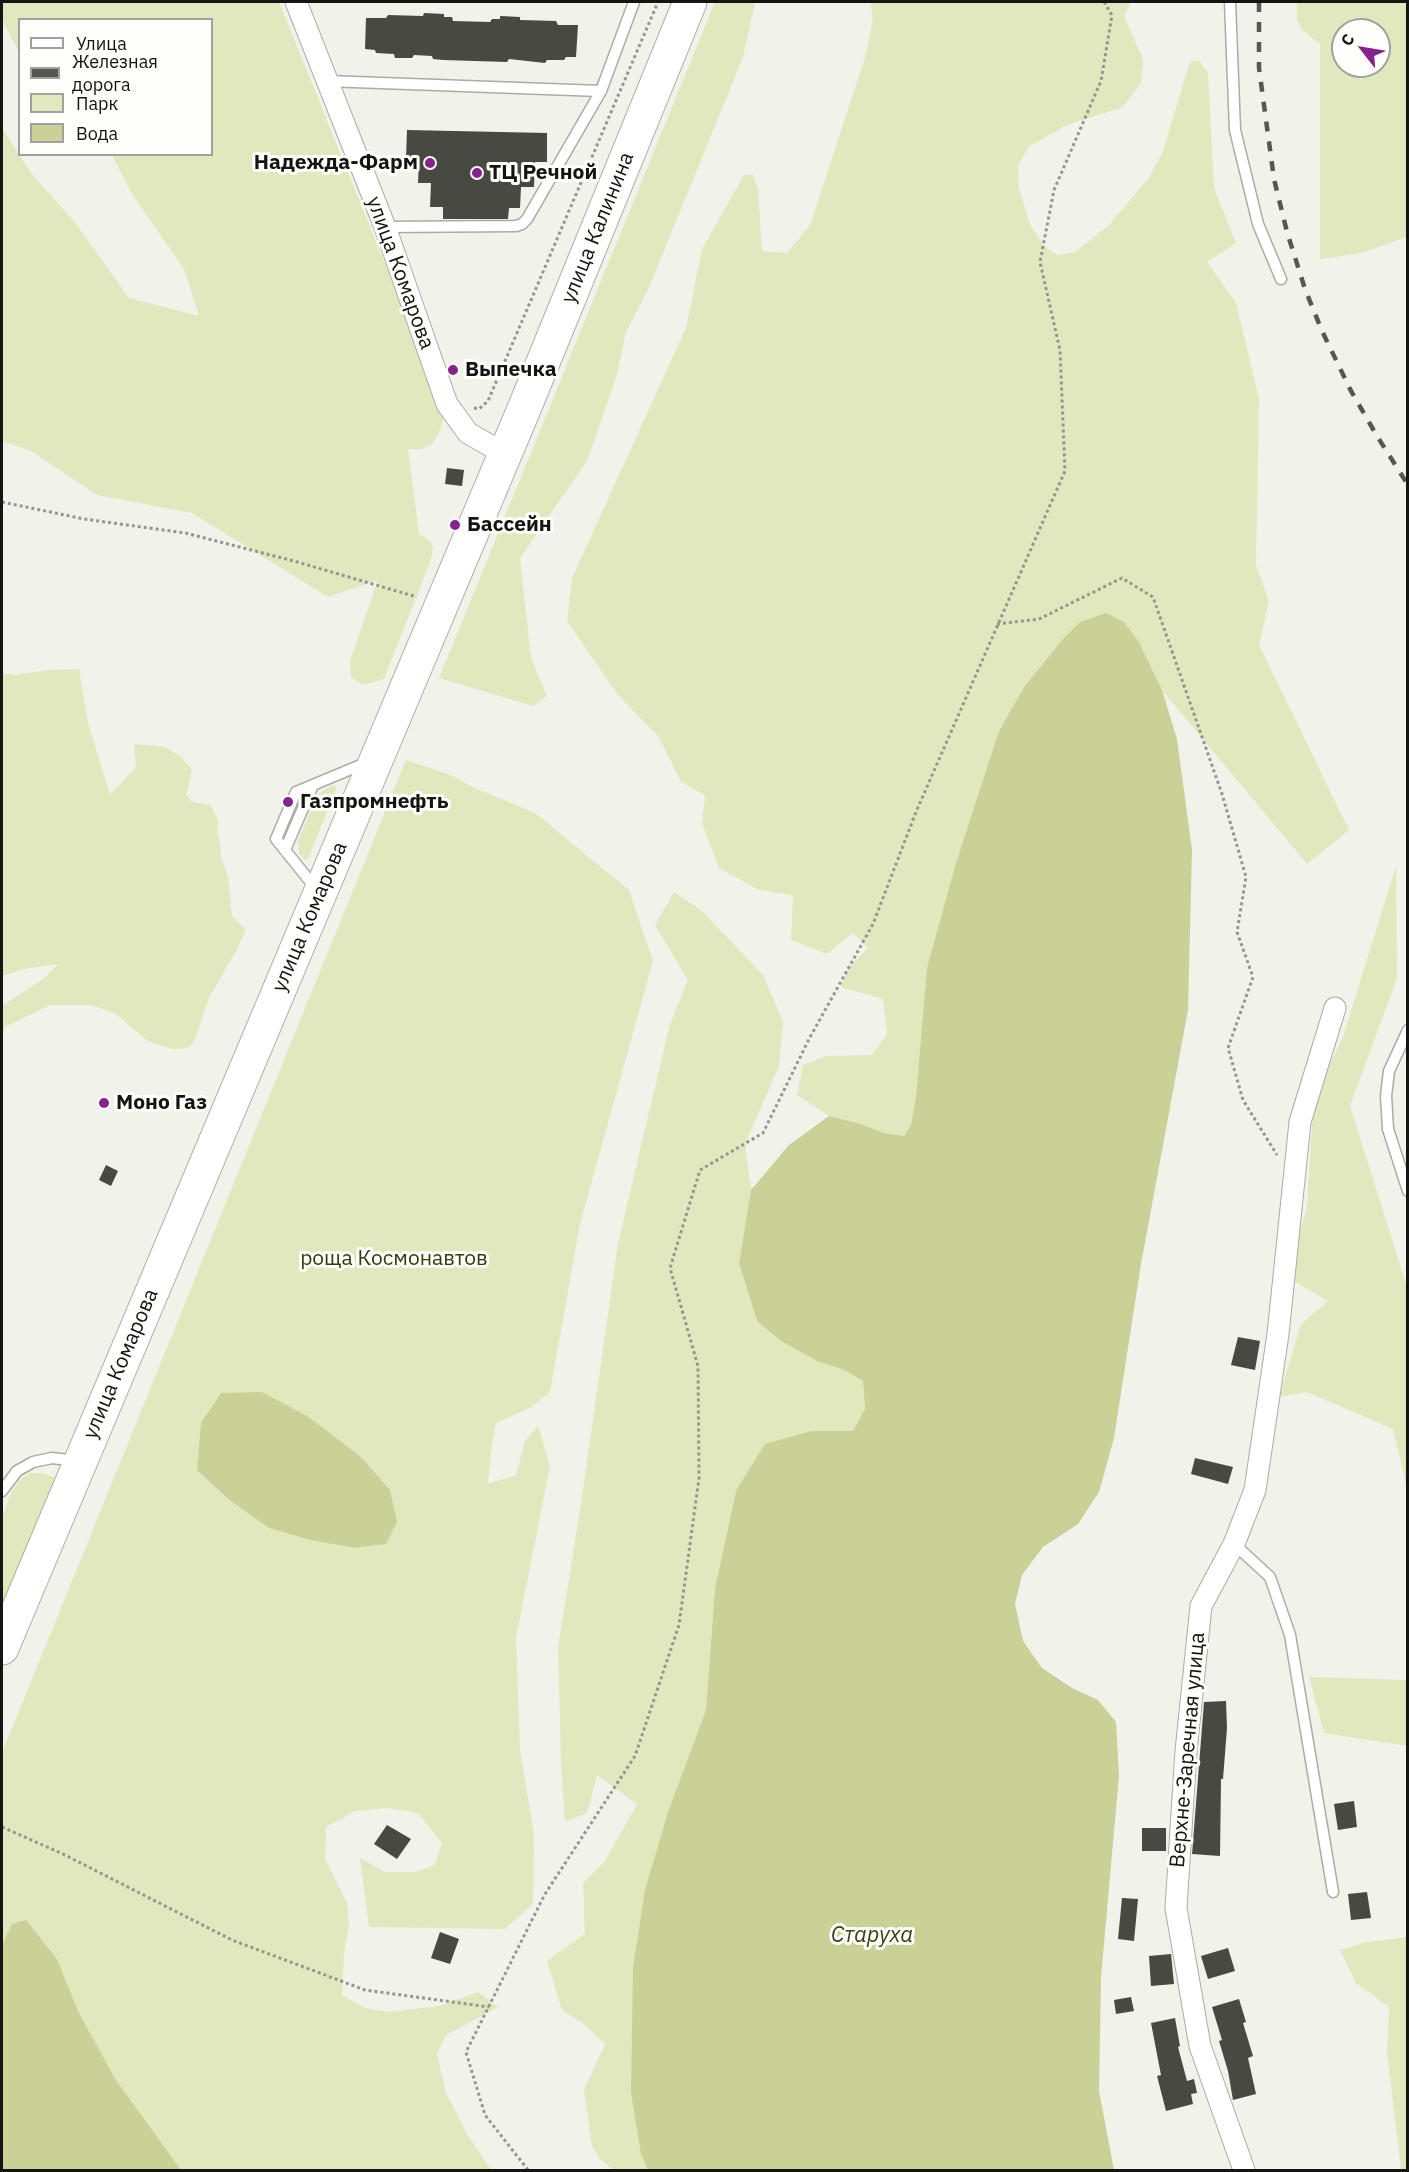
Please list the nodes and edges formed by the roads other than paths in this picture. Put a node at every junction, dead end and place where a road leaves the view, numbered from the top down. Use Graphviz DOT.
graph roads {
  1 [pos="296,2"];
  2 [pos="634,2"];
  3 [pos="690,2"];
  4 [pos="1230,2"];
  5 [pos="326,81"];
  6 [pos="601,91"];
  7 [pos="385,226"];
  8 [pos="1281,279"];
  9 [pos="505,454"];
  10 [pos="376,759"];
  11 [pos="320,893"];
  12 [pos="1335,1008"];
  13 [pos="1407,1030"];
  14 [pos="1407,1191"];
  15 [pos="81,1461"];
  16 [pos="2,1491"];
  17 [pos="1234,1544"];
  18 [pos="2,1648"];
  19 [pos="1333,1892"];
  20 [pos="1244,2170"];
  1 -- 5 [label="street, улица Комарова"];
  2 -- 6 [label="lane"];
  3 -- 9 [label="main road, улица Калинина"];
  4 -- 8 [label="lane"];
  5 -- 6 [label="lane"];
  5 -- 7 [label="street, улица Комарова"];
  6 -- 7 [label="lane"];
  7 -- 9 [label="street, улица Комарова"];
  9 -- 10 [label="main road, улица Комарова"];
  10 -- 11 [label="main road, улица Комарова"];
  10 -- 11 [label="lane"];
  11 -- 15 [label="main road, улица Комарова"];
  12 -- 17 [label="street, Верхне-Заречная улица"];
  13 -- 14 [label="lane"];
  15 -- 16 [label="lane"];
  15 -- 18 [label="main road, улица Комарова"];
  17 -- 19 [label="lane"];
  17 -- 20 [label="street, Верхне-Заречная улица"];
}
